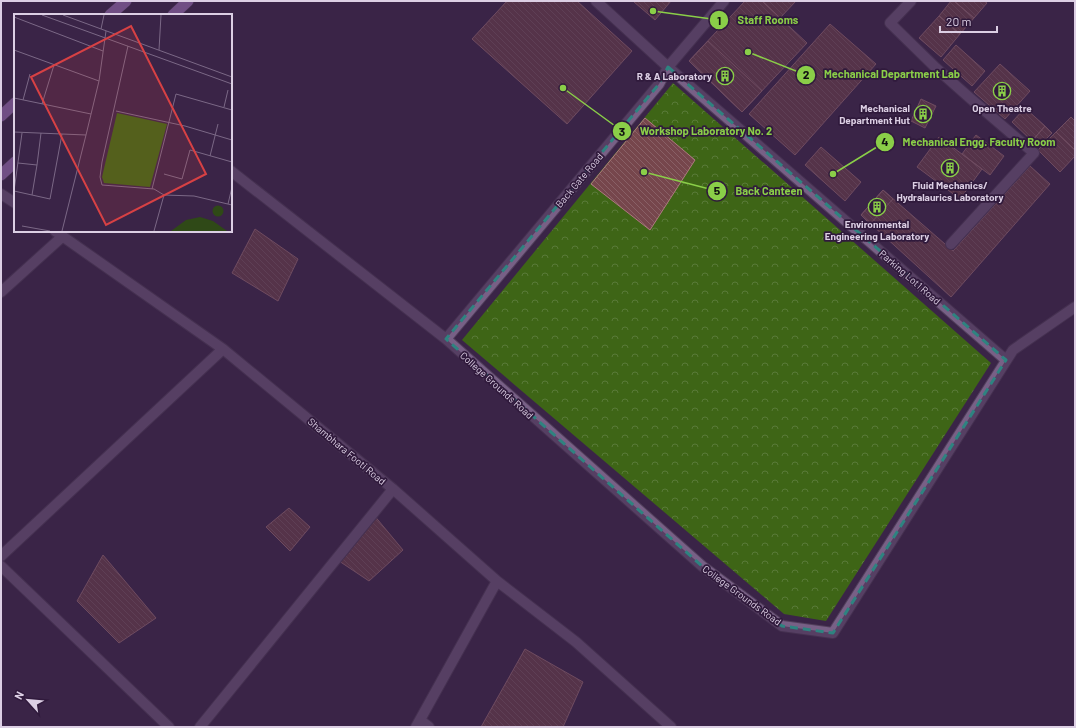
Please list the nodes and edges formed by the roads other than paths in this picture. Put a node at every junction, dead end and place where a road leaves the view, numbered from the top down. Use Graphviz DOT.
graph roads {
  1 [pos="126,1"];
  2 [pos="188,1"];
  3 [pos="596,1"];
  4 [pos="724,1"];
  5 [pos="911,1"];
  6 [pos="111,14"];
  7 [pos="174,14"];
  8 [pos="668,67"];
  9 [pos="14,105"];
  10 [pos="1,116"];
  11 [pos="14,163"];
  12 [pos="232,172"];
  13 [pos="1,175"];
  14 [pos="1,194"];
  15 [pos="14,202"];
  16 [pos="59,234"];
  17 [pos="951,244"];
  18 [pos="1,292"];
  19 [pos="1075,307"];
  20 [pos="446,339"];
  21 [pos="224,349"];
  22 [pos="1006,360"];
  23 [pos="392,489"];
  24 [pos="1,556"];
  25 [pos="1,566"];
  26 [pos="497,581"];
  27 [pos="418,724"];
  28 [pos="169,727"];
  29 [pos="200,727"];
  30 [pos="429,727"];
  31 [pos="671,727"];
  1 -- 6 [label="highway"];
  2 -- 7 [label="highway"];
  3 -- 8 [label="street, Parking Lot1 Road"];
  4 -- 8 [label="street, Back Gate Road"];
  5 -- 17 [label="street"];
  8 -- 20 [label="street, Back Gate Road"];
  8 -- 22 [label="street, Parking Lot1 Road"];
  9 -- 10 [label="highway"];
  11 -- 13 [label="highway"];
  12 -- 20 [label="street"];
  14 -- 15 [label="street"];
  16 -- 18 [label="street"];
  16 -- 21 [label="street, Shambhara Footi Road"];
  19 -- 22 [label="street, College Grounds Road"];
  20 -- 22 [label="street, College Grounds Road"];
  21 -- 23 [label="street, Shambhara Footi Road"];
  21 -- 24 [label="street"];
  23 -- 26 [label="street, Shambhara Footi Road"];
  23 -- 29 [label="street"];
  25 -- 28 [label="street"];
  26 -- 27 [label="street"];
  26 -- 31 [label="street, Shambhara Footi Road"];
  27 -- 30 [label="street"];
}
